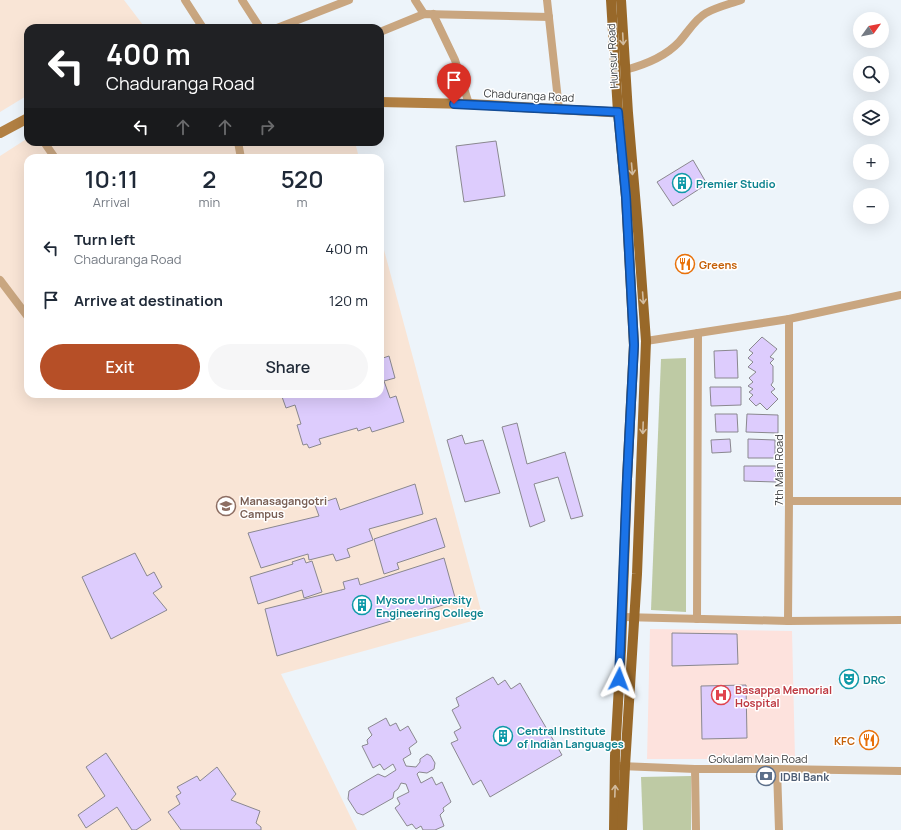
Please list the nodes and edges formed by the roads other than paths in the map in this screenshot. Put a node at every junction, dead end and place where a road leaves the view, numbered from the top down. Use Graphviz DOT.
graph roads {
  1 [pos="185,0"];
  2 [pos="242,0"];
  3 [pos="349,0"];
  4 [pos="415,0"];
  5 [pos="547,0"];
  6 [pos="610,0"];
  7 [pos="621,0"];
  8 [pos="741,0"];
  9 [pos="424,14"];
  10 [pos="433,14"];
  11 [pos="549,17"];
  12 [pos="201,24"];
  13 [pos="257,24"];
  14 [pos="287,24"];
  15 [pos="384,30"];
  16 [pos="625,70"];
  17 [pos="384,102"];
  18 [pos="469,104"];
  19 [pos="558,109"];
  20 [pos="623,112"];
  21 [pos="24,121"];
  22 [pos="0,133"];
  23 [pos="0,280"];
  24 [pos="901,295"];
  25 [pos="24,312"];
  26 [pos="789,319"];
  27 [pos="698,333"];
  28 [pos="646,341"];
  29 [pos="789,501"];
  30 [pos="901,501"];
  31 [pos="622,617"];
  32 [pos="635,617"];
  33 [pos="696,619"];
  34 [pos="901,620"];
  35 [pos="788,621"];
  36 [pos="620,766"];
  37 [pos="695,769"];
  38 [pos="777,769"];
  39 [pos="901,770"];
  40 [pos="614,830"];
  41 [pos="622,830"];
  42 [pos="696,830"];
  43 [pos="778,830"];
  1 -- 12 [label="street"];
  2 -- 13 [label="street"];
  3 -- 14 [label="street"];
  4 -- 9 [label="street"];
  5 -- 11 [label="street"];
  6 -- 20 [label="main road"];
  7 -- 16 [label="main road, Hunsur Road, one-way"];
  8 -- 16 [label="street"];
  9 -- 10 [label="street"];
  9 -- 15 [label="street"];
  10 -- 11 [label="street"];
  10 -- 18 [label="street"];
  11 -- 19 [label="street"];
  16 -- 20 [label="main road, Hunsur Road"];
  17 -- 18 [label="street, Chaduranga Road"];
  18 -- 19 [label="street, Chaduranga Road"];
  19 -- 20 [label="street, Chaduranga Road"];
  20 -- 28 [label="main road, Hunsur Road, one-way"];
  20 -- 31 [label="main road"];
  21 -- 22 [label="street"];
  23 -- 25 [label="street"];
  24 -- 26 [label="street"];
  26 -- 27 [label="street"];
  26 -- 29 [label="street, 7th Main Road"];
  27 -- 28 [label="street"];
  27 -- 33 [label="street"];
  28 -- 32 [label="main road, Hunsur Road, one-way"];
  29 -- 30 [label="street"];
  29 -- 35 [label="street, 7th Main Road"];
  31 -- 32 [label="street"];
  31 -- 36 [label="main road"];
  32 -- 33 [label="street"];
  32 -- 36 [label="main road, Hunsur Road"];
  33 -- 35 [label="street"];
  34 -- 35 [label="street"];
  36 -- 37 [label="street, Gokulam Main Road"];
  40 -- 36 [label="main road, one-way"];
  36 -- 41 [label="main road, Hunsur Road"];
  37 -- 38 [label="street, Gokulam Main Road"];
  37 -- 42 [label="street"];
  38 -- 39 [label="street, Gokulam Main Road"];
  38 -- 43 [label="street"];
}
